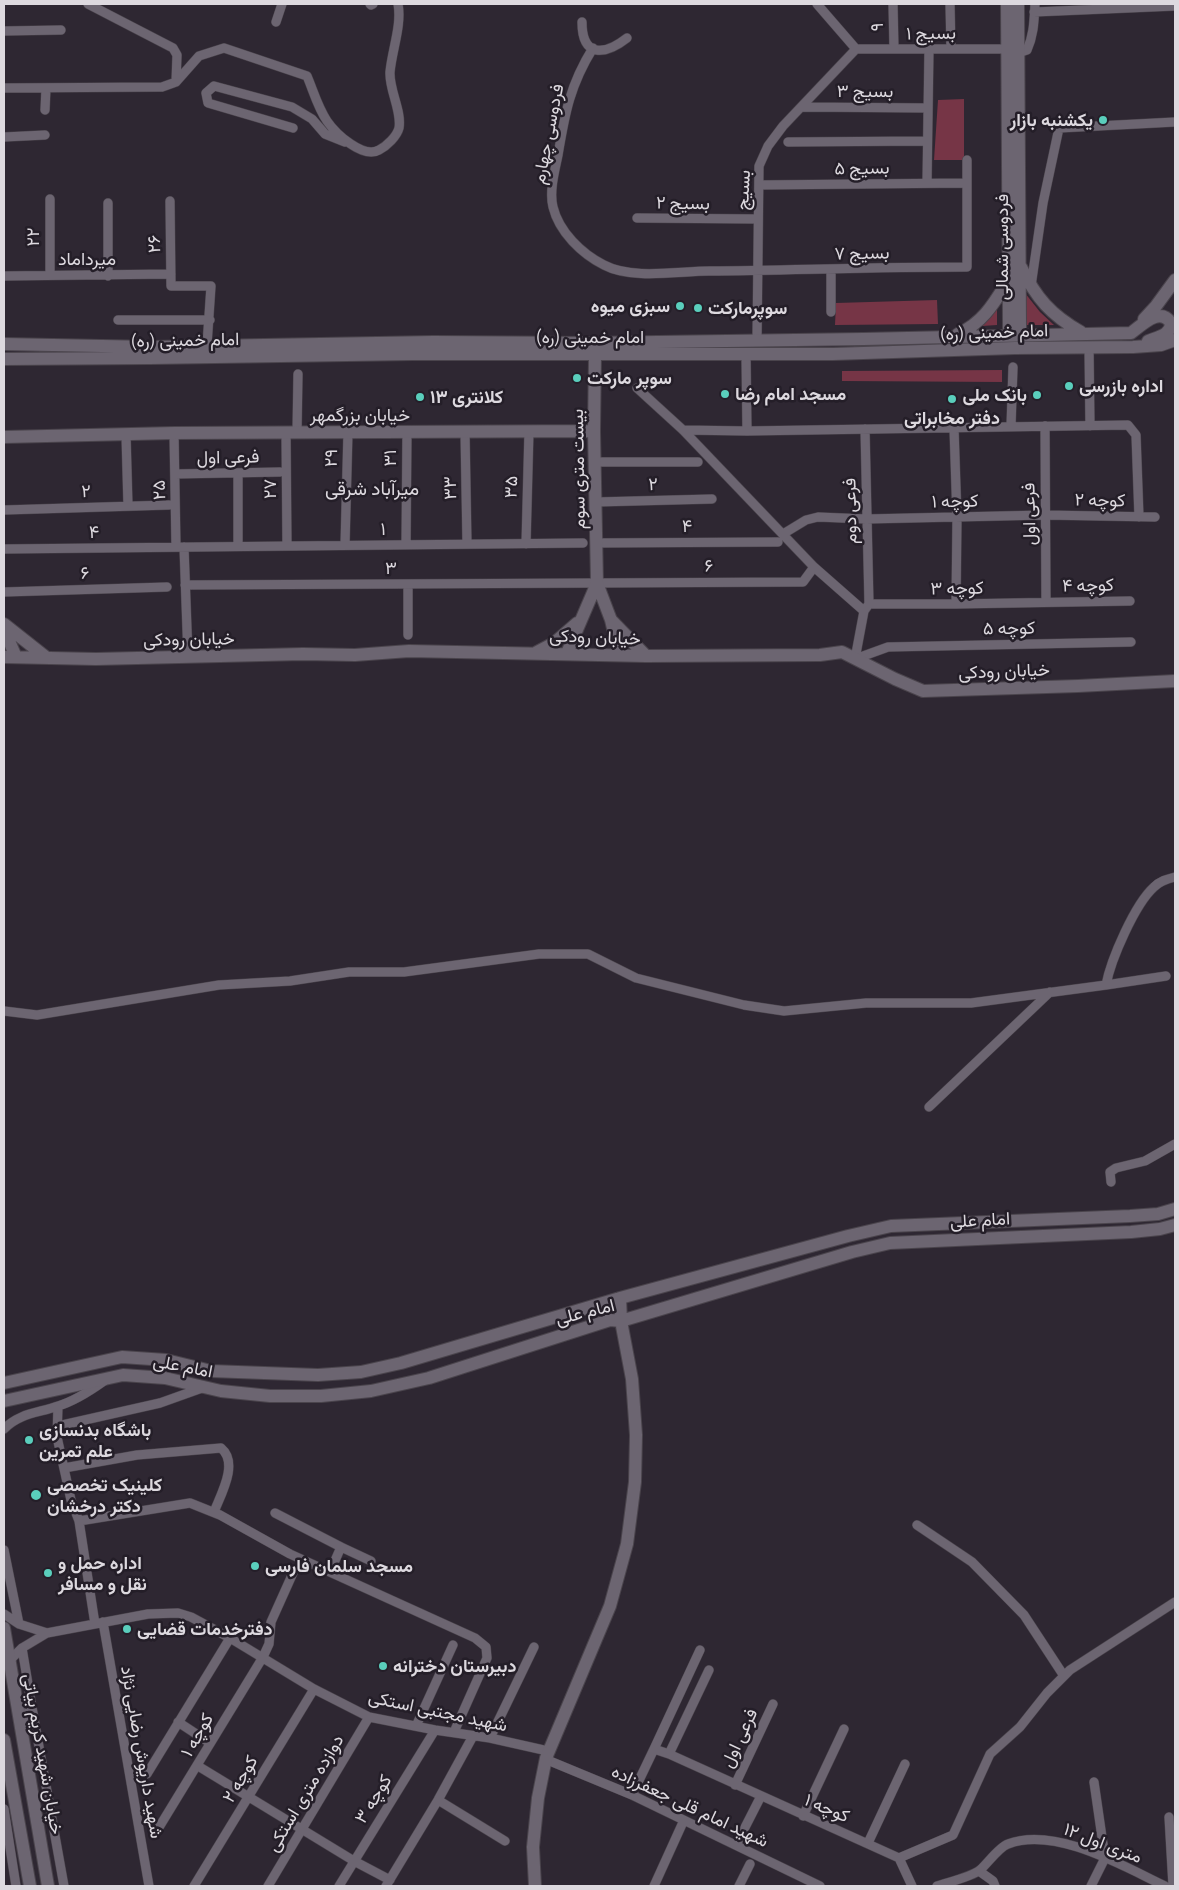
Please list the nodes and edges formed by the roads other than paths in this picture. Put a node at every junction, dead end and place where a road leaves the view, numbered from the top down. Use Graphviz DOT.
graph roads {
  1 [pos="88,4"];
  2 [pos="282,4"];
  3 [pos="398,4"];
  4 [pos="817,4"];
  5 [pos="893,4"];
  6 [pos="950,4"];
  7 [pos="1007,4"];
  8 [pos="1018,4"];
  9 [pos="1106,6"];
  10 [pos="1175,6"];
  11 [pos="105,7"];
  12 [pos="1034,8"];
  13 [pos="276,22"];
  14 [pos="582,22"];
  15 [pos="61,30"];
  16 [pos="4,31"];
  17 [pos="626,38"];
  18 [pos="593,48"];
  19 [pos="856,49"];
  20 [pos="894,49"];
  21 [pos="929,49"];
  22 [pos="951,49"];
  23 [pos="1012,51"];
  24 [pos="176,82"];
  25 [pos="4,88"];
  26 [pos="46,88"];
  27 [pos="802,107"];
  28 [pos="928,108"];
  29 [pos="45,110"];
  30 [pos="1175,122"];
  31 [pos="293,128"];
  32 [pos="45,135"];
  33 [pos="4,137"];
  34 [pos="927,141"];
  35 [pos="788,142"];
  36 [pos="352,145"];
  37 [pos="967,160"];
  38 [pos="927,183"];
  39 [pos="966,183"];
  40 [pos="759,185"];
  41 [pos="50,199"];
  42 [pos="170,201"];
  43 [pos="108,203"];
  44 [pos="638,218"];
  45 [pos="758,220"];
  46 [pos="1019,262"];
  47 [pos="832,269"];
  48 [pos="758,271"];
  49 [pos="171,274"];
  50 [pos="50,275"];
  51 [pos="4,276"];
  52 [pos="108,276"];
  53 [pos="1009,279"];
  54 [pos="1175,280"];
  55 [pos="1031,288"];
  56 [pos="831,312"];
  57 [pos="118,320"];
  58 [pos="210,320"];
  59 [pos="1063,333"];
  60 [pos="1083,333"];
  61 [pos="1131,333"];
  62 [pos="953,336"];
  63 [pos="757,340"];
  64 [pos="1175,340"];
  65 [pos="1015,342"];
  66 [pos="4,344"];
  67 [pos="208,345"];
  68 [pos="1161,345"];
  69 [pos="1061,347"];
  70 [pos="1133,347"];
  71 [pos="1089,348"];
  72 [pos="1175,348"];
  73 [pos="151,353"];
  74 [pos="595,354"];
  75 [pos="746,355"];
  76 [pos="4,359"];
  77 [pos="1013,367"];
  78 [pos="298,374"];
  79 [pos="637,388"];
  80 [pos="1011,426"];
  81 [pos="1044,426"];
  82 [pos="1090,426"];
  83 [pos="954,428"];
  84 [pos="865,429"];
  85 [pos="683,430"];
  86 [pos="594,431"];
  87 [pos="747,431"];
  88 [pos="292,432"];
  89 [pos="348,432"];
  90 [pos="407,432"];
  91 [pos="465,432"];
  92 [pos="529,432"];
  93 [pos="174,433"];
  94 [pos="126,435"];
  95 [pos="4,437"];
  96 [pos="595,462"];
  97 [pos="698,462"];
  98 [pos="280,472"];
  99 [pos="175,474"];
  100 [pos="238,474"];
  101 [pos="712,499"];
  102 [pos="596,502"];
  103 [pos="128,506"];
  104 [pos="169,506"];
  105 [pos="4,510"];
  106 [pos="1045,515"];
  107 [pos="1139,517"];
  108 [pos="1155,517"];
  109 [pos="957,518"];
  110 [pos="866,519"];
  111 [pos="780,538"];
  112 [pos="583,543"];
  113 [pos="596,543"];
  114 [pos="467,544"];
  115 [pos="526,544"];
  116 [pos="345,545"];
  117 [pos="406,545"];
  118 [pos="238,546"];
  119 [pos="287,546"];
  120 [pos="180,547"];
  121 [pos="4,549"];
  122 [pos="814,567"];
  123 [pos="408,584"];
  124 [pos="598,584"];
  125 [pos="185,585"];
  126 [pos="167,587"];
  127 [pos="4,592"];
  128 [pos="1130,601"];
  129 [pos="1046,602"];
  130 [pos="956,604"];
  131 [pos="866,607"];
  132 [pos="581,620"];
  133 [pos="611,620"];
  134 [pos="4,624"];
  135 [pos="4,629"];
  136 [pos="408,635"];
  137 [pos="1130,642"];
  138 [pos="536,653"];
  139 [pos="567,653"];
  140 [pos="619,654"];
  141 [pos="646,656"];
  142 [pos="10,657"];
  143 [pos="188,657"];
  144 [pos="48,658"];
  145 [pos="855,658"];
  146 [pos="1175,681"];
  147 [pos="1175,877"];
  148 [pos="1166,976"];
  149 [pos="1106,985"];
  150 [pos="1050,992"];
  151 [pos="4,1011"];
  152 [pos="929,1108"];
  153 [pos="1175,1144"];
  154 [pos="1111,1182"];
  155 [pos="1175,1209"];
  156 [pos="1175,1225"];
  157 [pos="888,1227"];
  158 [pos="890,1243"];
  159 [pos="620,1298"];
  160 [pos="621,1322"];
  161 [pos="122,1357"];
  162 [pos="123,1375"];
  163 [pos="106,1379"];
  164 [pos="4,1383"];
  165 [pos="202,1388"];
  166 [pos="4,1401"];
  167 [pos="58,1406"];
  168 [pos="58,1426"];
  169 [pos="4,1429"];
  170 [pos="64,1468"];
  171 [pos="214,1512"];
  172 [pos="276,1513"];
  173 [pos="78,1521"];
  174 [pos="917,1525"];
  175 [pos="341,1546"];
  176 [pos="4,1550"];
  177 [pos="371,1561"];
  178 [pos="330,1572"];
  179 [pos="293,1573"];
  180 [pos="1175,1602"];
  181 [pos="4,1614"];
  182 [pos="99,1623"];
  183 [pos="18,1624"];
  184 [pos="4,1628"];
  185 [pos="47,1633"];
  186 [pos="230,1638"];
  187 [pos="453,1645"];
  188 [pos="22,1648"];
  189 [pos="534,1648"];
  190 [pos="700,1650"];
  191 [pos="263,1657"];
  192 [pos="9,1661"];
  193 [pos="709,1670"];
  194 [pos="1064,1676"];
  195 [pos="314,1689"];
  196 [pos="31,1702"];
  197 [pos="773,1704"];
  198 [pos="369,1717"];
  199 [pos="178,1722"];
  200 [pos="416,1726"];
  201 [pos="844,1729"];
  202 [pos="436,1730"];
  203 [pos="454,1732"];
  204 [pos="22,1733"];
  205 [pos="473,1736"];
  206 [pos="490,1738"];
  207 [pos="4,1740"];
  208 [pos="210,1743"];
  209 [pos="654,1749"];
  210 [pos="669,1754"];
  211 [pos="547,1755"];
  212 [pos="905,1764"];
  213 [pos="198,1766"];
  214 [pos="4,1774"];
  215 [pos="147,1774"];
  216 [pos="1094,1782"];
  217 [pos="735,1785"];
  218 [pos="12,1787"];
  219 [pos="632,1795"];
  220 [pos="761,1796"];
  221 [pos="248,1797"];
  222 [pos="438,1800"];
  223 [pos="4,1809"];
  224 [pos="803,1816"];
  225 [pos="1169,1818"];
  226 [pos="684,1820"];
  227 [pos="158,1829"];
  228 [pos="301,1829"];
  229 [pos="505,1840"];
  230 [pos="868,1843"];
  231 [pos="736,1845"];
  232 [pos="899,1858"];
  233 [pos="1105,1858"];
  234 [pos="354,1861"];
  235 [pos="750,1864"];
  236 [pos="45,1865"];
  237 [pos="27,1870"];
  238 [pos="979,1871"];
  239 [pos="388,1883"];
  240 [pos="16,1886"];
  241 [pos="30,1886"];
  242 [pos="48,1886"];
  243 [pos="64,1886"];
  244 [pos="149,1886"];
  245 [pos="194,1886"];
  246 [pos="268,1886"];
  247 [pos="339,1886"];
  248 [pos="535,1886"];
  249 [pos="654,1886"];
  250 [pos="739,1886"];
  251 [pos="820,1886"];
  252 [pos="912,1886"];
  253 [pos="937,1886"];
  254 [pos="996,1886"];
  255 [pos="1091,1886"];
  256 [pos="1165,1886"];
  257 [pos="1173,1886"];
  1 -- 11 [label="street"];
  2 -- 13 [label="street"];
  3 -- 36 [label="street"];
  4 -- 19 [label="street"];
  5 -- 20 [label="street, ۹"];
  6 -- 22 [label="street"];
  7 -- 23 [label="main road, فردوسی شمالی"];
  8 -- 23 [label="main road, فردوسی شمالی"];
  9 -- 10 [label="street"];
  9 -- 12 [label="street"];
  11 -- 24 [label="street"];
  12 -- 23 [label="street"];
  14 -- 18 [label="street"];
  15 -- 16 [label="street"];
  17 -- 18 [label="street"];
  18 -- 48 [label="street, فردوسی چهارم"];
  19 -- 20 [label="street, بسیج ۱"];
  19 -- 27 [label="street, بسیج"];
  20 -- 21 [label="street, بسیج ۱"];
  21 -- 22 [label="street, بسیج ۱"];
  21 -- 28 [label="street"];
  22 -- 23 [label="street, بسیج ۱"];
  23 -- 46 [label="main road, فردوسی شمالی"];
  23 -- 53 [label="main road, فردوسی شمالی"];
  24 -- 26 [label="street"];
  24 -- 36 [label="street"];
  25 -- 26 [label="street"];
  26 -- 29 [label="street"];
  27 -- 28 [label="street, بسیج ۳"];
  27 -- 40 [label="street, بسیج"];
  28 -- 34 [label="street"];
  30 -- 55 [label="street"];
  31 -- 36 [label="street"];
  32 -- 33 [label="street"];
  34 -- 35 [label="street"];
  34 -- 38 [label="street"];
  37 -- 39 [label="street"];
  38 -- 39 [label="street, بسیج ۵"];
  38 -- 40 [label="street, بسیج ۵"];
  39 -- 47 [label="street, بسیج ۷"];
  40 -- 45 [label="street, بسیج"];
  41 -- 50 [label="street, ۲۲"];
  42 -- 49 [label="street, ۲۶"];
  43 -- 52 [label="street"];
  44 -- 45 [label="street, بسیج ۲"];
  45 -- 48 [label="street, بسیج"];
  46 -- 55 [label="main road"];
  46 -- 65 [label="main road, فردوسی شمالی"];
  47 -- 48 [label="street, بسیج ۷"];
  47 -- 56 [label="street"];
  48 -- 63 [label="street, بسیج"];
  49 -- 52 [label="street, میرداماد"];
  49 -- 58 [label="street, ۲۶"];
  50 -- 51 [label="street, میرداماد"];
  50 -- 52 [label="street, میرداماد"];
  53 -- 62 [label="main road"];
  53 -- 65 [label="main road, فردوسی شمالی"];
  54 -- 61 [label="main road"];
  55 -- 60 [label="main road"];
  57 -- 58 [label="street"];
  58 -- 67 [label="street"];
  59 -- 60 [label="main road, امام خمینی (ره)"];
  59 -- 65 [label="main road, امام خمینی (ره)"];
  59 -- 69 [label="main road"];
  60 -- 61 [label="main road, امام خمینی (ره)"];
  61 -- 70 [label="main road"];
  62 -- 63 [label="main road, امام خمینی (ره)"];
  62 -- 65 [label="main road, امام خمینی (ره)"];
  63 -- 67 [label="main road, امام خمینی (ره)"];
  64 -- 68 [label="main road, امام خمینی (ره)"];
  65 -- 69 [label="main road, امام خمینی (ره)"];
  65 -- 75 [label="main road, امام خمینی (ره)"];
  66 -- 73 [label="main road, امام خمینی (ره)"];
  67 -- 73 [label="main road, امام خمینی (ره)"];
  68 -- 70 [label="main road, امام خمینی (ره)"];
  68 -- 72 [label="main road"];
  69 -- 71 [label="main road, امام خمینی (ره)"];
  70 -- 71 [label="main road, امام خمینی (ره)"];
  71 -- 82 [label="street"];
  73 -- 74 [label="main road, امام خمینی (ره)"];
  73 -- 76 [label="main road, امام خمینی (ره)"];
  74 -- 75 [label="main road, امام خمینی (ره)"];
  74 -- 86 [label="main road, بیست متری سوم"];
  75 -- 87 [label="street"];
  77 -- 80 [label="street"];
  78 -- 88 [label="street, ۲۷"];
  79 -- 85 [label="street"];
  80 -- 81 [label="street"];
  80 -- 83 [label="street"];
  81 -- 82 [label="street"];
  81 -- 106 [label="street, فرعی اول"];
  82 -- 107 [label="street"];
  83 -- 84 [label="street"];
  83 -- 109 [label="street"];
  84 -- 87 [label="street"];
  84 -- 110 [label="street, فرعی دوم"];
  85 -- 87 [label="street"];
  85 -- 111 [label="street"];
  86 -- 92 [label="main road, خیابان بزرگمهر"];
  86 -- 96 [label="main road, بیست متری سوم"];
  88 -- 89 [label="main road, خیابان بزرگمهر"];
  88 -- 93 [label="main road, خیابان بزرگمهر"];
  88 -- 119 [label="street, ۲۷"];
  89 -- 90 [label="main road, خیابان بزرگمهر"];
  89 -- 116 [label="street, ۲۹"];
  90 -- 91 [label="main road, خیابان بزرگمهر"];
  90 -- 117 [label="street, ۳۱"];
  91 -- 92 [label="main road, خیابان بزرگمهر"];
  91 -- 114 [label="street, ۳۳"];
  92 -- 115 [label="street, ۳۵"];
  93 -- 94 [label="main road, خیابان بزرگمهر"];
  93 -- 99 [label="street, ۲۵"];
  94 -- 95 [label="main road, خیابان بزرگمهر"];
  94 -- 103 [label="street"];
  96 -- 97 [label="street"];
  96 -- 102 [label="main road, بیست متری سوم"];
  98 -- 100 [label="street, فرعی اول"];
  99 -- 100 [label="street, فرعی اول"];
  99 -- 120 [label="street, ۲۵"];
  100 -- 118 [label="street"];
  101 -- 102 [label="street, ۲"];
  102 -- 113 [label="main road, بیست متری سوم"];
  103 -- 104 [label="street, ۲"];
  103 -- 105 [label="street, ۲"];
  106 -- 107 [label="street, کوچه ۲"];
  106 -- 109 [label="street, کوچه ۱"];
  106 -- 129 [label="street, فرعی اول"];
  107 -- 108 [label="street, کوچه ۲"];
  109 -- 110 [label="street, کوچه ۱"];
  109 -- 130 [label="street"];
  110 -- 111 [label="street"];
  110 -- 131 [label="street, فرعی دوم"];
  111 -- 113 [label="street, ۴"];
  111 -- 122 [label="street"];
  112 -- 115 [label="street, ۱"];
  113 -- 124 [label="main road, بیست متری سوم"];
  114 -- 115 [label="street, ۱"];
  114 -- 117 [label="street, ۱"];
  116 -- 117 [label="street, ۱"];
  116 -- 119 [label="street, ۱"];
  118 -- 119 [label="street, ۱"];
  118 -- 120 [label="street, ۱"];
  120 -- 121 [label="street, ۴"];
  120 -- 125 [label="street, ۲۵"];
  122 -- 124 [label="street, ۶"];
  122 -- 131 [label="street"];
  123 -- 124 [label="street, ۳"];
  123 -- 125 [label="street, ۳"];
  123 -- 136 [label="street"];
  124 -- 132 [label="main road, بیست متری سوم"];
  124 -- 133 [label="main road, بیست متری سوم"];
  125 -- 143 [label="street, ۲۵"];
  126 -- 127 [label="street, ۶"];
  128 -- 129 [label="street, کوچه ۴"];
  129 -- 130 [label="street, کوچه ۳"];
  130 -- 131 [label="street, کوچه ۳"];
  131 -- 145 [label="street, فرعی دوم"];
  132 -- 138 [label="main road"];
  132 -- 139 [label="main road, بیست متری سوم"];
  133 -- 140 [label="main road, بیست متری سوم"];
  133 -- 141 [label="main road"];
  134 -- 144 [label="main road"];
  135 -- 142 [label="main road"];
  137 -- 145 [label="street, کوچه ۵"];
  138 -- 139 [label="main road, خیابان رودکی"];
  138 -- 143 [label="main road, خیابان رودکی"];
  139 -- 140 [label="main road, خیابان رودکی"];
  140 -- 141 [label="main road, خیابان رودکی"];
  141 -- 145 [label="main road, خیابان رودکی"];
  142 -- 144 [label="main road, خیابان رودکی"];
  143 -- 144 [label="main road, خیابان رودکی"];
  145 -- 146 [label="main road, خیابان رودکی"];
  147 -- 149 [label="street"];
  148 -- 149 [label="street"];
  149 -- 150 [label="street"];
  150 -- 151 [label="street"];
  150 -- 152 [label="street"];
  153 -- 154 [label="street"];
  155 -- 157 [label="main road, امام علی"];
  156 -- 158 [label="main road, امام علی"];
  157 -- 158 [label="main road"];
  157 -- 159 [label="main road, امام علی"];
  158 -- 160 [label="main road, امام علی"];
  159 -- 160 [label="main road"];
  159 -- 161 [label="main road, امام علی"];
  160 -- 165 [label="main road, امام علی"];
  160 -- 211 [label="main road"];
  161 -- 162 [label="main road"];
  161 -- 164 [label="main road, امام علی"];
  162 -- 163 [label="main road, امام علی"];
  162 -- 165 [label="main road, امام علی"];
  163 -- 166 [label="main road, امام علی"];
  163 -- 167 [label="street"];
  165 -- 168 [label="street"];
  167 -- 168 [label="street, شهید داریوش رضایی نژاد"];
  167 -- 169 [label="street"];
  168 -- 170 [label="street, شهید داریوش رضایی نژاد"];
  170 -- 171 [label="street"];
  170 -- 173 [label="street, شهید داریوش رضایی نژاد"];
  171 -- 173 [label="street"];
  171 -- 178 [label="street"];
  172 -- 175 [label="street"];
  173 -- 182 [label="street, شهید داریوش رضایی نژاد"];
  174 -- 194 [label="street"];
  175 -- 177 [label="street"];
  175 -- 178 [label="street"];
  176 -- 183 [label="street"];
  178 -- 203 [label="street"];
  179 -- 191 [label="street, کوچه ۱"];
  180 -- 194 [label="street"];
  181 -- 183 [label="street"];
  182 -- 185 [label="street, شهید مجتبی استکی"];
  182 -- 186 [label="street, شهید مجتبی استکی"];
  182 -- 244 [label="street, شهید داریوش رضایی نژاد"];
  183 -- 185 [label="street"];
  184 -- 192 [label="main road, خیابان شهید کریم بیاتی"];
  185 -- 188 [label="street"];
  186 -- 191 [label="street, شهید مجتبی استکی"];
  186 -- 199 [label="street"];
  187 -- 200 [label="street"];
  188 -- 192 [label="street"];
  188 -- 196 [label="street"];
  189 -- 206 [label="street"];
  190 -- 209 [label="street"];
  191 -- 195 [label="street, شهید مجتبی استکی"];
  191 -- 208 [label="street, کوچه ۱"];
  192 -- 204 [label="main road, خیابان شهید کریم بیاتی"];
  193 -- 210 [label="street"];
  194 -- 232 [label="street"];
  195 -- 198 [label="street, شهید مجتبی استکی"];
  195 -- 221 [label="street, کوچه ۲"];
  196 -- 204 [label="street"];
  196 -- 243 [label="street"];
  197 -- 217 [label="street, فرعی اول"];
  198 -- 200 [label="street, شهید مجتبی استکی"];
  198 -- 228 [label="street, دوازده متری استکی"];
  199 -- 208 [label="street"];
  199 -- 215 [label="street"];
  200 -- 202 [label="street, شهید مجتبی استکی"];
  201 -- 224 [label="street"];
  202 -- 203 [label="street, شهید مجتبی استکی"];
  202 -- 234 [label="street, کوچه ۳"];
  203 -- 205 [label="street, شهید مجتبی استکی"];
  204 -- 236 [label="main road, خیابان شهید کریم بیاتی"];
  205 -- 206 [label="street, شهید مجتبی استکی"];
  205 -- 222 [label="street"];
  206 -- 211 [label="street, شهید مجتبی استکی"];
  207 -- 218 [label="main road, خیابان شهید کریم بیاتی"];
  208 -- 213 [label="street, کوچه ۱"];
  209 -- 210 [label="street, کوچه ۱"];
  209 -- 219 [label="street"];
  210 -- 217 [label="street, کوچه ۱"];
  211 -- 219 [label="street, شهید امام قلی جعفرزاده"];
  211 -- 248 [label="main road"];
  212 -- 230 [label="street"];
  213 -- 221 [label="street"];
  213 -- 227 [label="street, کوچه ۱"];
  214 -- 218 [label="main road"];
  216 -- 233 [label="street"];
  217 -- 220 [label="street, کوچه ۱"];
  218 -- 237 [label="main road, خیابان شهید کریم بیاتی"];
  219 -- 226 [label="street, شهید امام قلی جعفرزاده"];
  220 -- 224 [label="street, کوچه ۱"];
  220 -- 231 [label="street"];
  221 -- 228 [label="street"];
  221 -- 245 [label="street, کوچه ۲"];
  222 -- 229 [label="street"];
  222 -- 239 [label="street"];
  223 -- 240 [label="street"];
  224 -- 230 [label="street, کوچه ۱"];
  225 -- 257 [label="street"];
  226 -- 231 [label="street, شهید امام قلی جعفرزاده"];
  226 -- 249 [label="street"];
  228 -- 234 [label="street"];
  228 -- 246 [label="street, دوازده متری استکی"];
  230 -- 232 [label="street, کوچه ۱"];
  231 -- 251 [label="street, شهید امام قلی جعفرزاده"];
  232 -- 252 [label="street"];
  233 -- 238 [label="street, ۱۲ متری اول"];
  233 -- 255 [label="street"];
  233 -- 256 [label="street, ۱۲ متری اول"];
  234 -- 239 [label="street"];
  234 -- 247 [label="street, کوچه ۳"];
  235 -- 250 [label="street"];
  236 -- 237 [label="main road"];
  236 -- 242 [label="main road, خیابان شهید کریم بیاتی"];
  237 -- 241 [label="main road, خیابان شهید کریم بیاتی"];
  238 -- 253 [label="street"];
  238 -- 254 [label="street"];
}
